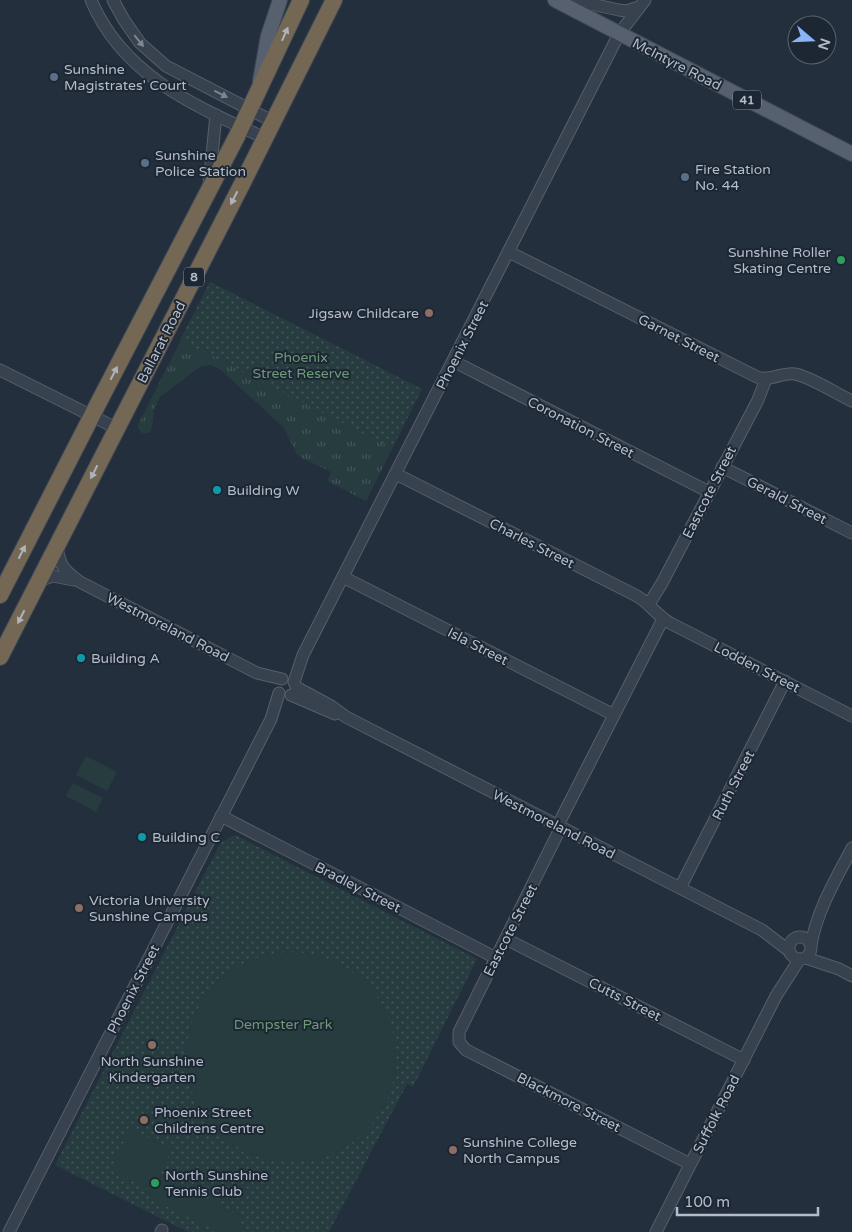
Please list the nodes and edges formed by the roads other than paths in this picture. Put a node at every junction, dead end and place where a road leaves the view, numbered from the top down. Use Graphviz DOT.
graph roads {
  1 [pos="91,0"];
  2 [pos="113,0"];
  3 [pos="280,0"];
  4 [pos="301,0"];
  5 [pos="334,0"];
  6 [pos="555,0"];
  7 [pos="572,0"];
  8 [pos="642,3"];
  9 [pos="619,34"];
  10 [pos="258,94"];
  11 [pos="250,110"];
  12 [pos="216,115"];
  13 [pos="274,122"];
  14 [pos="242,127"];
  15 [pos="265,138"];
  16 [pos="852,154"];
  17 [pos="208,194"];
  18 [pos="509,252"];
  19 [pos="453,361"];
  20 [pos="2,374"];
  21 [pos="766,379"];
  22 [pos="852,402"];
  23 [pos="91,416"];
  24 [pos="116,428"];
  25 [pos="722,467"];
  26 [pos="396,474"];
  27 [pos="709,492"];
  28 [pos="50,498"];
  29 [pos="71,519"];
  30 [pos="852,533"];
  31 [pos="57,547"];
  32 [pos="4,576"];
  33 [pos="343,577"];
  34 [pos="39,581"];
  35 [pos="80,582"];
  36 [pos="0,595"];
  37 [pos="649,604"];
  38 [pos="663,619"];
  39 [pos="0,657"];
  40 [pos="785,682"];
  41 [pos="287,687"];
  42 [pos="614,715"];
  43 [pos="852,716"];
  44 [pos="221,816"];
  45 [pos="559,826"];
  46 [pos="852,849"];
  47 [pos="680,888"];
  48 [pos="823,904"];
  49 [pos="762,930"];
  50 [pos="797,937"];
  51 [pos="506,939"];
  52 [pos="801,953"];
  53 [pos="496,958"];
  54 [pos="852,976"];
  55 [pos="458,1032"];
  56 [pos="744,1060"];
  57 [pos="690,1164"];
  58 [pos="9,1232"];
  59 [pos="656,1232"];
  1 -- 12 [label="street"];
  2 -- 11 [label="street, one-way"];
  3 -- 10 [label="main road"];
  10 -- 4 [label="highway, Ballarat Road / 8, one-way"];
  5 -- 13 [label="highway, Ballarat Road / 8"];
  6 -- 9 [label="main road, McIntyre Road / 41"];
  7 -- 8 [label="street"];
  8 -- 9 [label="street, Phoenix Street"];
  9 -- 16 [label="main road, McIntyre Road / 41"];
  9 -- 18 [label="street, Phoenix Street"];
  10 -- 11 [label="highway, Ballarat Road / 8"];
  11 -- 13 [label="street"];
  11 -- 14 [label="highway, Ballarat Road / 8"];
  12 -- 14 [label="street"];
  12 -- 17 [label="street"];
  13 -- 15 [label="highway, Ballarat Road / 8"];
  14 -- 15 [label="street"];
  14 -- 17 [label="highway, Ballarat Road / 8"];
  15 -- 24 [label="highway, Ballarat Road / 8, one-way"];
  23 -- 17 [label="highway, Ballarat Road / 8, one-way"];
  18 -- 19 [label="street, Phoenix Street"];
  18 -- 21 [label="street, Garnet Street"];
  19 -- 26 [label="street, Phoenix Street"];
  19 -- 27 [label="street, Coronation Street"];
  20 -- 23 [label="street"];
  21 -- 22 [label="street"];
  21 -- 25 [label="street, Eastcote Street"];
  23 -- 24 [label="street"];
  23 -- 28 [label="highway, Ballarat Road / 8"];
  24 -- 29 [label="highway, Ballarat Road / 8, one-way"];
  25 -- 27 [label="street, Eastcote Street"];
  25 -- 30 [label="street, Gerald Street"];
  26 -- 33 [label="street, Phoenix Street"];
  26 -- 37 [label="street, Charles Street"];
  27 -- 37 [label="street, Eastcote Street"];
  28 -- 29 [label="highway"];
  32 -- 28 [label="highway, Ballarat Road / 8, one-way"];
  29 -- 31 [label="highway, Ballarat Road / 8"];
  31 -- 34 [label="highway, Ballarat Road / 8"];
  31 -- 35 [label="street, Westmoreland Road"];
  32 -- 36 [label="highway, Ballarat Road / 8"];
  33 -- 41 [label="street, Phoenix Street"];
  33 -- 42 [label="street, Isla Street"];
  34 -- 35 [label="street, Westmoreland Road"];
  34 -- 39 [label="highway, Ballarat Road / 8, one-way"];
  35 -- 41 [label="street, Westmoreland Road"];
  37 -- 38 [label="street, Charles Street"];
  38 -- 40 [label="street, Lodden Street"];
  38 -- 42 [label="street, Eastcote Street"];
  40 -- 43 [label="street, Lodden Street"];
  40 -- 47 [label="street, Ruth Street"];
  41 -- 44 [label="street, Phoenix Street"];
  41 -- 45 [label="street, Westmoreland Road"];
  42 -- 45 [label="street, Eastcote Street"];
  44 -- 53 [label="street, Bradley Street"];
  44 -- 58 [label="street, Phoenix Street"];
  45 -- 47 [label="street, Westmoreland Road"];
  45 -- 51 [label="street, Eastcote Street"];
  46 -- 48 [label="street, Suffolk Road"];
  47 -- 49 [label="street, Westmoreland Road"];
  48 -- 50 [label="street, Suffolk Road"];
  48 -- 52 [label="street, Suffolk Road"];
  49 -- 50 [label="street, Westmoreland Road"];
  49 -- 52 [label="street, Westmoreland Road"];
  50 -- 52 [label="street, Suffolk Road"];
  50 -- 52 [label="street"];
  51 -- 53 [label="street, Eastcote Street"];
  51 -- 56 [label="street, Cutts Street"];
  52 -- 54 [label="street, Westmoreland Road"];
  52 -- 56 [label="street, Suffolk Road"];
  53 -- 55 [label="street, Eastcote Street"];
  55 -- 57 [label="street, Blackmore Street"];
  56 -- 57 [label="street, Suffolk Road"];
  57 -- 59 [label="street, Suffolk Road"];
}
